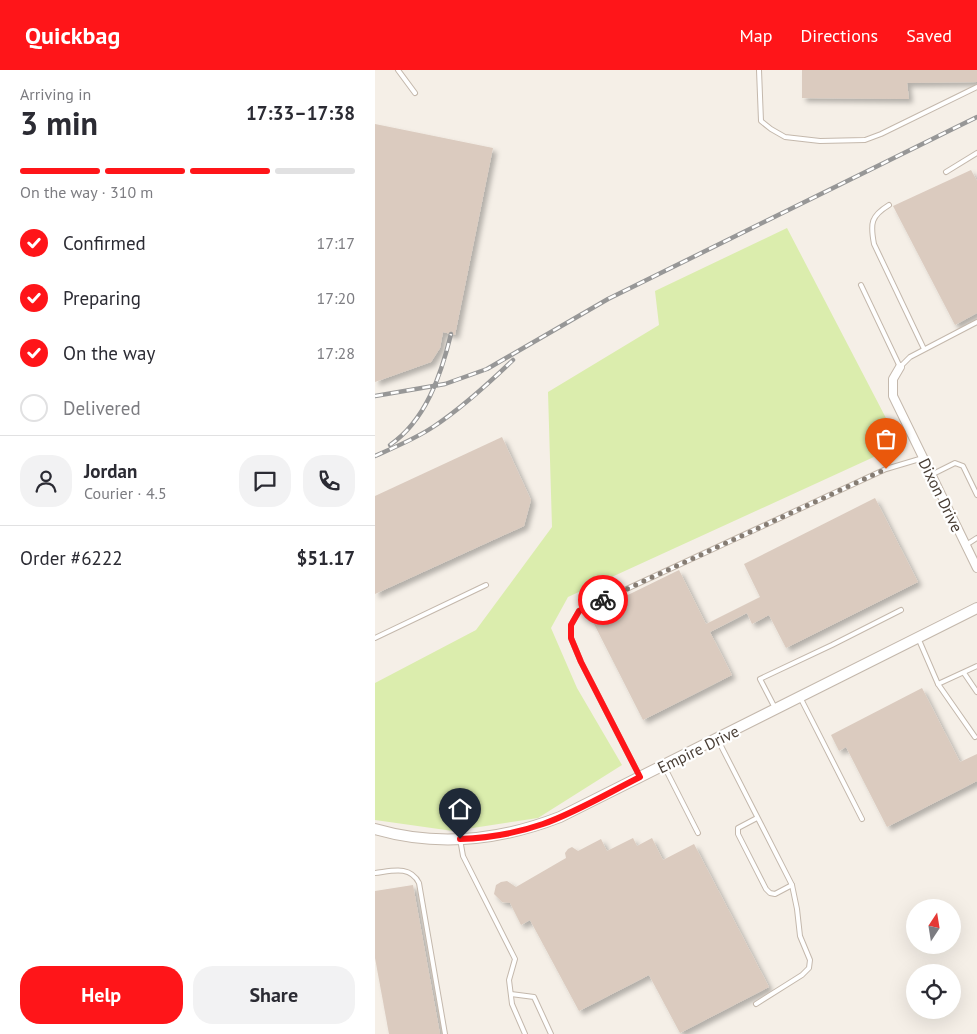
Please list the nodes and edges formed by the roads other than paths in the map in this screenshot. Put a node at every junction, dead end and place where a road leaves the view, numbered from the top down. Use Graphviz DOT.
graph roads {
  1 [pos="398,70"];
  2 [pos="759,70"];
  3 [pos="977,86"];
  4 [pos="415,93"];
  5 [pos="977,153"];
  6 [pos="946,172"];
  7 [pos="889,205"];
  8 [pos="861,285"];
  9 [pos="977,322"];
  10 [pos="924,349"];
  11 [pos="900,367"];
  12 [pos="923,458"];
  13 [pos="931,475"];
  14 [pos="977,495"];
  15 [pos="977,538"];
  16 [pos="966,545"];
  17 [pos="977,568"];
  18 [pos="486,585"];
  19 [pos="977,608"];
  20 [pos="901,610"];
  21 [pos="375,638"];
  22 [pos="918,638"];
  23 [pos="977,666"];
  24 [pos="963,673"];
  25 [pos="938,684"];
  26 [pos="977,692"];
  27 [pos="800,698"];
  28 [pos="776,710"];
  29 [pos="975,737"];
  30 [pos="717,739"];
  31 [pos="663,766"];
  32 [pos="640,777"];
  33 [pos="757,818"];
  34 [pos="862,819"];
  35 [pos="375,829"];
  36 [pos="697,834"];
  37 [pos="460,839"];
  38 [pos="375,873"];
  39 [pos="792,884"];
  40 [pos="511,994"];
  41 [pos="756,1004"];
  42 [pos="445,1034"];
  43 [pos="525,1034"];
  44 [pos="551,1034"];
  1 -- 4 [label="lane"];
  2 -- 3 [label="lane"];
  5 -- 6 [label="lane"];
  7 -- 10 [label="lane"];
  8 -- 11 [label="lane"];
  9 -- 10 [label="lane"];
  10 -- 11 [label="lane"];
  11 -- 12 [label="street, Dixon Drive"];
  12 -- 13 [label="street, Dixon Drive"];
  12 -- 32 [label="lane"];
  13 -- 14 [label="lane"];
  13 -- 16 [label="street, Dixon Drive"];
  15 -- 16 [label="lane"];
  16 -- 17 [label="street, Dixon Drive"];
  18 -- 21 [label="lane"];
  19 -- 22 [label="street, Empire Drive"];
  20 -- 28 [label="lane"];
  22 -- 25 [label="lane"];
  22 -- 27 [label="street, Empire Drive"];
  23 -- 24 [label="lane"];
  24 -- 25 [label="lane"];
  24 -- 26 [label="lane"];
  25 -- 29 [label="lane"];
  27 -- 28 [label="street, Empire Drive"];
  27 -- 34 [label="lane"];
  28 -- 30 [label="street, Empire Drive"];
  30 -- 31 [label="street, Empire Drive"];
  30 -- 33 [label="lane"];
  31 -- 32 [label="street, Empire Drive"];
  31 -- 36 [label="lane"];
  32 -- 37 [label="street, Empire Drive"];
  33 -- 39 [label="lane"];
  33 -- 39 [label="lane"];
  35 -- 37 [label="street, Empire Drive"];
  37 -- 40 [label="lane"];
  38 -- 42 [label="lane"];
  39 -- 41 [label="lane"];
  40 -- 43 [label="lane"];
  40 -- 44 [label="lane"];
}
